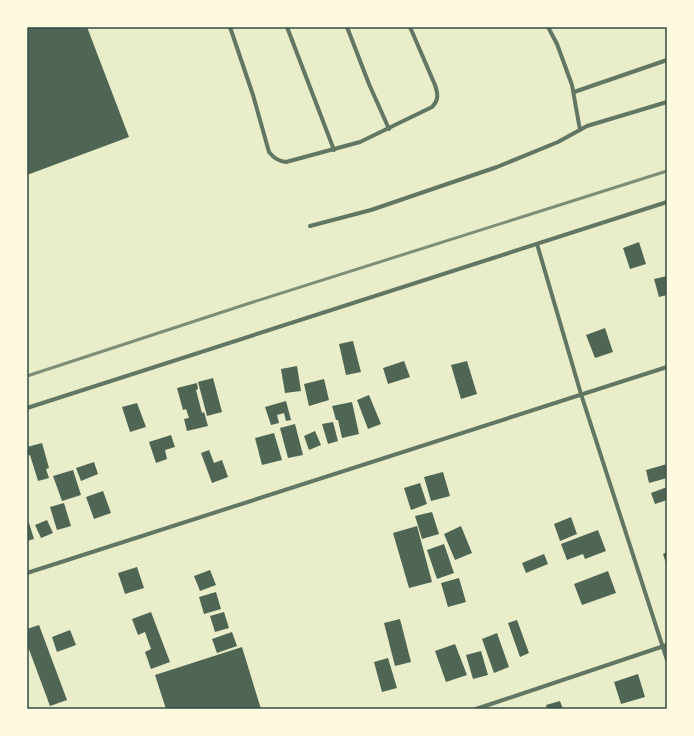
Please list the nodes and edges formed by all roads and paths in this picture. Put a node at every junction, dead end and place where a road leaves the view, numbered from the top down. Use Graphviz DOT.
graph roads {
  1 [pos="230,27"];
  2 [pos="287,27"];
  3 [pos="347,27"];
  4 [pos="410,27"];
  5 [pos="548,27"];
  6 [pos="667,60"];
  7 [pos="574,92"];
  8 [pos="667,102"];
  9 [pos="389,130"];
  10 [pos="580,130"];
  11 [pos="334,150"];
  12 [pos="667,202"];
  13 [pos="310,226"];
  14 [pos="536,244"];
  15 [pos="667,367"];
  16 [pos="581,394"];
  17 [pos="27,408"];
  18 [pos="27,573"];
  19 [pos="665,646"];
  20 [pos="667,660"];
  21 [pos="476,709"];
  1 -- 11 [label="street"];
  2 -- 11 [label="street"];
  3 -- 9 [label="street"];
  4 -- 9 [label="street"];
  5 -- 7 [label="street"];
  6 -- 7 [label="street"];
  7 -- 10 [label="street"];
  8 -- 10 [label="street"];
  9 -- 11 [label="street"];
  10 -- 13 [label="street"];
  12 -- 14 [label="street"];
  14 -- 16 [label="street"];
  14 -- 17 [label="street"];
  15 -- 16 [label="street"];
  16 -- 18 [label="street"];
  16 -- 19 [label="street"];
  19 -- 20 [label="street"];
  19 -- 21 [label="street"];
}
